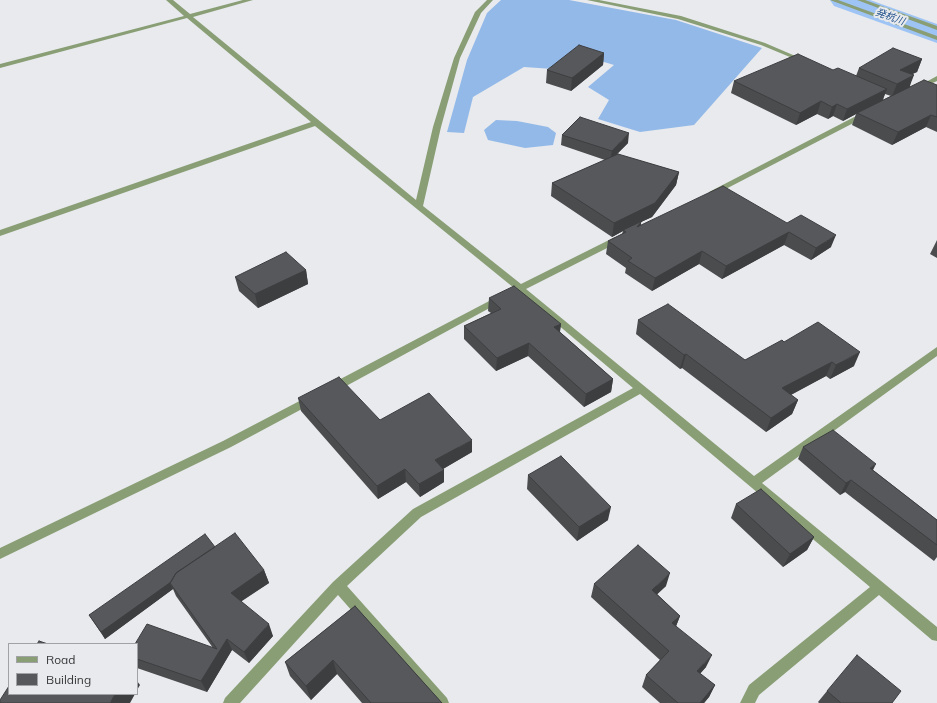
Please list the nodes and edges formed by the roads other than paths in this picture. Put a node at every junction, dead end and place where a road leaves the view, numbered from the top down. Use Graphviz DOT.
graph roads {
  1 [pos="169,0"];
  2 [pos="250,0"];
  3 [pos="490,0"];
  4 [pos="590,0"];
  5 [pos="833,0"];
  6 [pos="860,0"];
  7 [pos="189,16"];
  8 [pos="937,28"];
  9 [pos="937,38"];
  10 [pos="0,66"];
  11 [pos="814,66"];
  12 [pos="937,78"];
  13 [pos="912,91"];
  14 [pos="872,112"];
  15 [pos="316,123"];
  16 [pos="703,197"];
  17 [pos="419,206"];
  18 [pos="0,233"];
  19 [pos="626,235"];
  20 [pos="520,288"];
  21 [pos="937,351"];
  22 [pos="641,388"];
  23 [pos="754,482"];
  24 [pos="0,554"];
  25 [pos="338,586"];
  26 [pos="880,586"];
  27 [pos="937,635"];
  28 [pos="230,703"];
  29 [pos="442,703"];
  30 [pos="747,703"];
  1 -- 7 [label="street"];
  2 -- 7 [label="street"];
  3 -- 17 [label="street"];
  4 -- 11 [label="street"];
  5 -- 9 [label="street"];
  6 -- 8 [label="street"];
  7 -- 10 [label="street"];
  7 -- 15 [label="street"];
  12 -- 13 [label="street"];
  14 -- 16 [label="street"];
  15 -- 17 [label="street"];
  15 -- 18 [label="street"];
  17 -- 20 [label="street"];
  19 -- 20 [label="street"];
  20 -- 22 [label="street"];
  20 -- 24 [label="street"];
  21 -- 23 [label="street"];
  22 -- 23 [label="street"];
  22 -- 25 [label="street"];
  23 -- 26 [label="street"];
  25 -- 28 [label="street"];
  25 -- 29 [label="street"];
  26 -- 27 [label="street"];
  26 -- 30 [label="street"];
}
